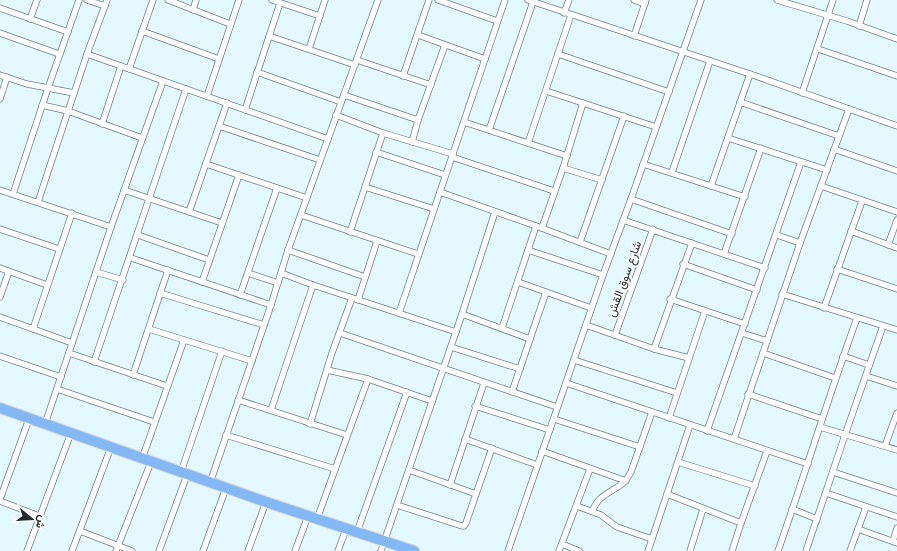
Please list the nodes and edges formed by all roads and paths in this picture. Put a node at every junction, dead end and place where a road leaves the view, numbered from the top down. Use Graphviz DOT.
graph roads {
  1 [pos="36,0"];
  2 [pos="79,0"];
  3 [pos="87,0"];
  4 [pos="107,0"];
  5 [pos="153,0"];
  6 [pos="168,0"];
  7 [pos="196,0"];
  8 [pos="239,0"];
  9 [pos="272,0"];
  10 [pos="325,0"];
  11 [pos="378,0"];
  12 [pos="429,0"];
  13 [pos="438,0"];
  14 [pos="505,0"];
  15 [pos="569,0"];
  16 [pos="634,0"];
  17 [pos="701,0"];
  18 [pos="777,0"];
  19 [pos="833,0"];
  20 [pos="868,0"];
  21 [pos="530,1"];
  22 [pos="540,2"];
  23 [pos="645,2"];
  24 [pos="280,3"];
  25 [pos="105,6"];
  26 [pos="0,8"];
  27 [pos="193,10"];
  28 [pos="564,13"];
  29 [pos="570,15"];
  30 [pos="320,16"];
  31 [pos="828,16"];
  32 [pos="30,19"];
  33 [pos="498,21"];
  34 [pos="230,24"];
  35 [pos="859,26"];
  36 [pos="142,31"];
  37 [pos="68,32"];
  38 [pos="0,33"];
  39 [pos="418,35"];
  40 [pos="269,36"];
  41 [pos="634,36"];
  42 [pos="897,39"];
  43 [pos="445,45"];
  44 [pos="309,49"];
  45 [pos="818,49"];
  46 [pos="684,52"];
  47 [pos="59,54"];
  48 [pos="87,54"];
  49 [pos="558,54"];
  50 [pos="219,59"];
  51 [pos="485,59"];
  52 [pos="710,61"];
  53 [pos="356,63"];
  54 [pos="121,66"];
  55 [pos="129,69"];
  56 [pos="257,72"];
  57 [pos="750,74"];
  58 [pos="0,75"];
  59 [pos="403,76"];
  60 [pos="897,76"];
  61 [pos="7,77"];
  62 [pos="163,81"];
  63 [pos="431,84"];
  64 [pos="48,88"];
  65 [pos="186,89"];
  66 [pos="546,91"];
  67 [pos="669,92"];
  68 [pos="74,93"];
  69 [pos="802,93"];
  70 [pos="344,95"];
  71 [pos="207,96"];
  72 [pos="0,99"];
  73 [pos="341,102"];
  74 [pos="740,102"];
  75 [pos="227,103"];
  76 [pos="583,103"];
  77 [pos="42,105"];
  78 [pos="849,109"];
  79 [pos="245,110"];
  80 [pos="68,111"];
  81 [pos="336,115"];
  82 [pos="624,116"];
  83 [pos="418,120"];
  84 [pos="464,122"];
  85 [pos="102,124"];
  86 [pos="219,126"];
  87 [pos="897,126"];
  88 [pos="656,127"];
  89 [pos="489,130"];
  90 [pos="383,133"];
  91 [pos="839,136"];
  92 [pos="142,138"];
  93 [pos="728,138"];
  94 [pos="328,139"];
  95 [pos="412,142"];
  96 [pos="528,143"];
  97 [pos="761,148"];
  98 [pos="834,149"];
  99 [pos="376,152"];
  100 [pos="452,156"];
  101 [pos="566,156"];
  102 [pos="320,160"];
  103 [pos="801,162"];
  104 [pos="206,164"];
  105 [pos="643,164"];
  106 [pos="563,168"];
  107 [pos="827,170"];
  108 [pos="897,171"];
  109 [pos="672,172"];
  110 [pos="239,175"];
  111 [pos="445,175"];
  112 [pos="602,180"];
  113 [pos="711,186"];
  114 [pos="821,186"];
  115 [pos="365,187"];
  116 [pos="277,188"];
  117 [pos="0,190"];
  118 [pos="124,190"];
  119 [pos="440,192"];
  120 [pos="554,192"];
  121 [pos="14,194"];
  122 [pos="745,197"];
  123 [pos="150,198"];
  124 [pos="307,198"];
  125 [pos="631,199"];
  126 [pos="862,201"];
  127 [pos="38,202"];
  128 [pos="434,209"];
  129 [pos="189,212"];
  130 [pos="495,212"];
  131 [pos="897,212"];
  132 [pos="72,213"];
  133 [pos="301,215"];
  134 [pos="623,220"];
  135 [pos="897,220"];
  136 [pos="222,223"];
  137 [pos="111,227"];
  138 [pos="539,227"];
  139 [pos="0,229"];
  140 [pos="653,229"];
  141 [pos="851,231"];
  142 [pos="350,232"];
  143 [pos="732,234"];
  144 [pos="138,235"];
  145 [pos="776,235"];
  146 [pos="377,241"];
  147 [pos="580,242"];
  148 [pos="692,243"];
  149 [pos="800,243"];
  150 [pos="888,245"];
  151 [pos="897,248"];
  152 [pos="59,249"];
  153 [pos="288,250"];
  154 [pos="528,250"];
  155 [pos="418,254"];
  156 [pos="610,254"];
  157 [pos="724,254"];
  158 [pos="130,258"];
  159 [pos="209,260"];
  160 [pos="683,264"];
  161 [pos="0,268"];
  162 [pos="764,268"];
  163 [pos="837,269"];
  164 [pos="168,270"];
  165 [pos="9,271"];
  166 [pos="96,272"];
  167 [pos="248,273"];
  168 [pos="281,273"];
  169 [pos="603,274"];
  170 [pos="365,277"];
  171 [pos="123,280"];
  172 [pos="202,282"];
  173 [pos="518,282"];
  174 [pos="278,283"];
  175 [pos="47,285"];
  176 [pos="314,285"];
  177 [pos="897,289"];
  178 [pos="757,290"];
  179 [pos="546,292"];
  180 [pos="160,293"];
  181 [pos="782,294"];
  182 [pos="240,295"];
  183 [pos="0,297"];
  184 [pos="355,299"];
  185 [pos="670,299"];
  186 [pos="271,306"];
  187 [pos="591,308"];
  188 [pos="824,308"];
  189 [pos="705,311"];
  190 [pos="399,313"];
  191 [pos="462,314"];
  192 [pos="0,317"];
  193 [pos="857,318"];
  194 [pos="586,324"];
  195 [pos="745,324"];
  196 [pos="264,325"];
  197 [pos="884,326"];
  198 [pos="502,328"];
  199 [pos="33,329"];
  200 [pos="149,329"];
  201 [pos="897,330"];
  202 [pos="456,332"];
  203 [pos="340,333"];
  204 [pos="742,333"];
  205 [pos="615,336"];
  206 [pos="530,339"];
  207 [pos="184,340"];
  208 [pos="767,341"];
  209 [pos="72,343"];
  210 [pos="451,347"];
  211 [pos="654,349"];
  212 [pos="222,351"];
  213 [pos="69,353"];
  214 [pos="763,353"];
  215 [pos="0,356"];
  216 [pos="843,356"];
  217 [pos="689,358"];
  218 [pos="574,360"];
  219 [pos="252,361"];
  220 [pos="94,362"];
  221 [pos="869,365"];
  222 [pos="443,368"];
  223 [pos="520,369"];
  224 [pos="327,370"];
  225 [pos="133,375"];
  226 [pos="866,376"];
  227 [pos="61,377"];
  228 [pos="835,378"];
  229 [pos="368,379"];
  230 [pos="484,382"];
  231 [pos="566,382"];
  232 [pos="167,386"];
  233 [pos="897,386"];
  234 [pos="57,389"];
  235 [pos="407,392"];
  236 [pos="512,392"];
  237 [pos="677,393"];
  238 [pos="748,394"];
  239 [pos="238,400"];
  240 [pos="432,401"];
  241 [pos="475,406"];
  242 [pos="557,407"];
  243 [pos="0,408"];
  244 [pos="271,410"];
  245 [pos="652,412"];
  246 [pos="897,413"];
  247 [pos="669,418"];
  248 [pos="29,419"];
  249 [pos="554,419"];
  250 [pos="822,419"];
  251 [pos="154,422"];
  252 [pos="45,424"];
  253 [pos="310,424"];
  254 [pos="690,425"];
  255 [pos="820,427"];
  256 [pos="550,430"];
  257 [pos="707,431"];
  258 [pos="71,433"];
  259 [pos="226,435"];
  260 [pos="347,435"];
  261 [pos="845,435"];
  262 [pos="465,439"];
  263 [pos="734,439"];
  264 [pos="885,446"];
  265 [pos="111,447"];
  266 [pos="640,447"];
  267 [pos="492,448"];
  268 [pos="897,450"];
  269 [pos="542,451"];
  270 [pos="767,451"];
  271 [pos="146,460"];
  272 [pos="678,462"];
  273 [pos="808,464"];
  274 [pos="537,465"];
  275 [pos="335,469"];
  276 [pos="590,469"];
  277 [pos="409,470"];
  278 [pos="833,472"];
  279 [pos="184,474"];
  280 [pos="626,481"];
  281 [pos="210,483"];
  282 [pos="450,485"];
  283 [pos="755,486"];
  284 [pos="226,488"];
  285 [pos="826,493"];
  286 [pos="897,493"];
  287 [pos="476,494"];
  288 [pos="667,494"];
  289 [pos="0,500"];
  290 [pos="266,502"];
  291 [pos="397,505"];
  292 [pos="577,506"];
  293 [pos="866,507"];
  294 [pos="703,509"];
  295 [pos="792,510"];
  296 [pos="592,511"];
  297 [pos="39,516"];
  298 [pos="313,517"];
  299 [pos="897,517"];
  300 [pos="817,519"];
  301 [pos="740,523"];
  302 [pos="897,528"];
  303 [pos="346,529"];
  304 [pos="858,529"];
  305 [pos="80,531"];
  306 [pos="357,532"];
  307 [pos="652,539"];
  308 [pos="895,542"];
  309 [pos="562,544"];
  310 [pos="382,546"];
  311 [pos="117,548"];
  312 [pos="27,551"];
  313 [pos="72,551"];
  314 [pos="132,551"];
  315 [pos="159,551"];
  316 [pos="203,551"];
  317 [pos="248,551"];
  318 [pos="296,551"];
  319 [pos="338,551"];
  320 [pos="414,551"];
  321 [pos="508,551"];
  322 [pos="559,551"];
  323 [pos="579,551"];
  324 [pos="648,551"];
  325 [pos="690,551"];
  326 [pos="732,551"];
  327 [pos="778,551"];
  328 [pos="806,551"];
  329 [pos="850,551"];
  1 -- 32 [label="street"];
  2 -- 37 [label="street"];
  3 -- 25 [label="street"];
  4 -- 25 [label="street"];
  5 -- 36 [label="street"];
  6 -- 27 [label="street"];
  7 -- 27 [label="street"];
  8 -- 34 [label="street"];
  9 -- 24 [label="street"];
  10 -- 30 [label="street"];
  11 -- 53 [label="street"];
  12 -- 39 [label="street"];
  13 -- 33 [label="street"];
  14 -- 33 [label="street"];
  15 -- 28 [label="street"];
  16 -- 23 [label="street"];
  17 -- 46 [label="street"];
  18 -- 31 [label="street"];
  19 -- 31 [label="street"];
  20 -- 35 [label="street"];
  21 -- 22 [label="street"];
  21 -- 89 [label="street"];
  22 -- 28 [label="street"];
  23 -- 41 [label="street"];
  24 -- 30 [label="street"];
  24 -- 40 [label="street"];
  25 -- 48 [label="street"];
  26 -- 32 [label="street"];
  27 -- 34 [label="street"];
  28 -- 29 [label="street"];
  29 -- 41 [label="street"];
  29 -- 49 [label="street"];
  30 -- 44 [label="street"];
  31 -- 35 [label="street"];
  31 -- 45 [label="street"];
  32 -- 37 [label="street"];
  33 -- 51 [label="street"];
  34 -- 50 [label="street"];
  35 -- 42 [label="street"];
  36 -- 50 [label="street"];
  36 -- 55 [label="street"];
  37 -- 47 [label="street"];
  38 -- 47 [label="street"];
  39 -- 43 [label="street"];
  39 -- 59 [label="street"];
  40 -- 44 [label="street"];
  40 -- 56 [label="street"];
  41 -- 46 [label="street"];
  43 -- 51 [label="street"];
  43 -- 63 [label="street"];
  44 -- 53 [label="street"];
  45 -- 60 [label="street"];
  45 -- 69 [label="street"];
  46 -- 52 [label="street"];
  46 -- 67 [label="street"];
  47 -- 64 [label="street"];
  48 -- 54 [label="street"];
  48 -- 68 [label="street"];
  49 -- 66 [label="street"];
  49 -- 67 [label="street"];
  50 -- 71 [label="street"];
  51 -- 84 [label="street"];
  52 -- 57 [label="street"];
  52 -- 109 [label="street"];
  53 -- 59 [label="street"];
  53 -- 70 [label="street"];
  54 -- 55 [label="street"];
  54 -- 85 [label="street"];
  55 -- 62 [label="street"];
  56 -- 73 [label="street"];
  56 -- 79 [label="street"];
  57 -- 69 [label="street"];
  57 -- 74 [label="street"];
  58 -- 61 [label="street"];
  59 -- 63 [label="street"];
  61 -- 64 [label="street"];
  61 -- 72 [label="street"];
  62 -- 65 [label="street"];
  62 -- 92 [label="street"];
  63 -- 83 [label="street"];
  64 -- 68 [label="street"];
  64 -- 77 [label="street"];
  65 -- 71 [label="street"];
  65 -- 123 [label="street"];
  66 -- 76 [label="street"];
  66 -- 96 [label="street"];
  67 -- 88 [label="street"];
  68 -- 80 [label="street"];
  69 -- 78 [label="street"];
  70 -- 73 [label="street"];
  70 -- 83 [label="street"];
  71 -- 75 [label="street"];
  73 -- 81 [label="street"];
  74 -- 91 [label="street"];
  74 -- 93 [label="street"];
  75 -- 79 [label="street"];
  75 -- 86 [label="street"];
  76 -- 82 [label="street"];
  76 -- 101 [label="street"];
  77 -- 80 [label="street"];
  77 -- 121 [label="street"];
  78 -- 87 [label="street"];
  78 -- 91 [label="street"];
  79 -- 94 [label="street"];
  80 -- 85 [label="street"];
  80 -- 127 [label="street"];
  81 -- 90 [label="street"];
  81 -- 94 [label="street"];
  82 -- 88 [label="street"];
  82 -- 112 [label="street"];
  83 -- 95 [label="street"];
  84 -- 89 [label="street"];
  84 -- 100 [label="street"];
  85 -- 92 [label="street"];
  86 -- 102 [label="street"];
  86 -- 104 [label="street"];
  88 -- 105 [label="street"];
  89 -- 96 [label="street"];
  90 -- 95 [label="street"];
  90 -- 99 [label="street"];
  91 -- 98 [label="street"];
  92 -- 118 [label="street"];
  93 -- 97 [label="street"];
  93 -- 113 [label="street"];
  94 -- 102 [label="street"];
  95 -- 100 [label="street"];
  96 -- 101 [label="street"];
  97 -- 103 [label="street"];
  97 -- 122 [label="street"];
  98 -- 107 [label="street"];
  98 -- 108 [label="street"];
  99 -- 111 [label="street"];
  99 -- 115 [label="street"];
  100 -- 111 [label="street"];
  100 -- 120 [label="street"];
  101 -- 106 [label="street"];
  102 -- 124 [label="street"];
  103 -- 107 [label="street"];
  103 -- 145 [label="street"];
  104 -- 110 [label="street"];
  104 -- 129 [label="street"];
  105 -- 109 [label="street"];
  105 -- 125 [label="street"];
  106 -- 112 [label="street"];
  106 -- 120 [label="street"];
  107 -- 114 [label="street"];
  109 -- 113 [label="street"];
  110 -- 116 [label="street"];
  110 -- 136 [label="street"];
  111 -- 119 [label="street"];
  112 -- 147 [label="street"];
  113 -- 122 [label="street"];
  114 -- 126 [label="street"];
  114 -- 149 [label="street"];
  115 -- 128 [label="street"];
  115 -- 142 [label="street"];
  116 -- 124 [label="street"];
  116 -- 167 [label="street"];
  117 -- 121 [label="street"];
  118 -- 123 [label="street"];
  118 -- 137 [label="street"];
  119 -- 128 [label="street"];
  119 -- 130 [label="street"];
  120 -- 138 [label="street"];
  121 -- 127 [label="street"];
  122 -- 143 [label="street"];
  123 -- 129 [label="street"];
  123 -- 144 [label="street"];
  124 -- 133 [label="street"];
  125 -- 134 [label="street"];
  125 -- 143 [label="street"];
  126 -- 131 [label="street"];
  126 -- 141 [label="street"];
  127 -- 132 [label="street"];
  128 -- 155 [label="street"];
  129 -- 136 [label="street"];
  130 -- 138 [label="street"];
  130 -- 191 [label="street"];
  132 -- 137 [label="street"];
  132 -- 152 [label="street"];
  133 -- 142 [label="street"];
  133 -- 153 [label="street"];
  134 -- 140 [label="street"];
  134 -- 156 [label="street"];
  135 -- 150 [label="street"];
  136 -- 159 [label="street"];
  137 -- 166 [label="street"];
  138 -- 147 [label="street"];
  138 -- 154 [label="street"];
  139 -- 152 [label="street"];
  140 -- 148 [label="street"];
  140 -- 205 [label="street, شارع سوق القش"];
  141 -- 150 [label="street"];
  141 -- 163 [label="street"];
  142 -- 146 [label="street"];
  143 -- 157 [label="street"];
  144 -- 158 [label="street"];
  144 -- 159 [label="street"];
  145 -- 149 [label="street"];
  145 -- 162 [label="street"];
  146 -- 155 [label="street"];
  146 -- 170 [label="street"];
  147 -- 156 [label="street"];
  148 -- 157 [label="street"];
  148 -- 160 [label="street"];
  149 -- 181 [label="street"];
  150 -- 151 [label="street"];
  152 -- 175 [label="street"];
  153 -- 168 [label="street"];
  153 -- 170 [label="street"];
  154 -- 169 [label="street"];
  154 -- 173 [label="street"];
  155 -- 190 [label="street"];
  156 -- 169 [label="street"];
  157 -- 162 [label="street"];
  158 -- 164 [label="street"];
  158 -- 171 [label="street"];
  159 -- 172 [label="street"];
  160 -- 178 [label="street"];
  160 -- 185 [label="street"];
  161 -- 165 [label="street"];
  162 -- 178 [label="street"];
  163 -- 177 [label="street"];
  163 -- 188 [label="street"];
  164 -- 172 [label="street"];
  164 -- 180 [label="street"];
  165 -- 175 [label="street"];
  165 -- 183 [label="street"];
  166 -- 171 [label="street"];
  166 -- 209 [label="street"];
  167 -- 174 [label="street"];
  167 -- 182 [label="street"];
  168 -- 174 [label="street"];
  168 -- 176 [label="street"];
  169 -- 187 [label="street"];
  170 -- 184 [label="street"];
  171 -- 220 [label="street"];
  172 -- 182 [label="street"];
  173 -- 179 [label="street"];
  173 -- 198 [label="street"];
  174 -- 186 [label="street"];
  175 -- 199 [label="street"];
  176 -- 184 [label="street"];
  176 -- 244 [label="street"];
  178 -- 195 [label="street"];
  179 -- 187 [label="street"];
  179 -- 206 [label="street"];
  180 -- 196 [label="street"];
  180 -- 200 [label="street"];
  181 -- 188 [label="street"];
  181 -- 208 [label="street"];
  182 -- 186 [label="street"];
  184 -- 190 [label="street"];
  184 -- 203 [label="street"];
  185 -- 189 [label="street"];
  185 -- 211 [label="street"];
  186 -- 196 [label="street"];
  187 -- 194 [label="street"];
  188 -- 193 [label="street"];
  189 -- 195 [label="street"];
  189 -- 217 [label="street"];
  190 -- 202 [label="street"];
  191 -- 198 [label="street"];
  191 -- 202 [label="street"];
  192 -- 199 [label="street"];
  193 -- 197 [label="street"];
  193 -- 216 [label="street"];
  194 -- 205 [label="street"];
  194 -- 218 [label="street"];
  195 -- 204 [label="street"];
  196 -- 219 [label="street"];
  197 -- 201 [label="street"];
  197 -- 221 [label="street"];
  198 -- 206 [label="street"];
  199 -- 209 [label="street"];
  200 -- 207 [label="street"];
  200 -- 225 [label="street"];
  202 -- 210 [label="street"];
  203 -- 222 [label="street"];
  203 -- 224 [label="street"];
  204 -- 208 [label="street"];
  204 -- 257 [label="street"];
  205 -- 211 [label="street"];
  206 -- 223 [label="street"];
  207 -- 212 [label="street"];
  207 -- 232 [label="street"];
  208 -- 214 [label="street"];
  209 -- 213 [label="street"];
  210 -- 222 [label="street"];
  210 -- 223 [label="street"];
  211 -- 217 [label="street"];
  212 -- 219 [label="street"];
  212 -- 279 [label="street"];
  213 -- 220 [label="street"];
  213 -- 227 [label="street"];
  214 -- 228 [label="street"];
  214 -- 238 [label="street"];
  215 -- 227 [label="street"];
  216 -- 221 [label="street"];
  216 -- 228 [label="street"];
  217 -- 237 [label="street"];
  218 -- 231 [label="street"];
  218 -- 237 [label="street"];
  219 -- 239 [label="street"];
  220 -- 225 [label="street"];
  221 -- 226 [label="street"];
  222 -- 230 [label="street"];
  222 -- 240 [label="street"];
  223 -- 236 [label="street"];
  224 -- 229 [label="street"];
  224 -- 253 [label="street"];
  225 -- 232 [label="street"];
  226 -- 233 [label="street"];
  226 -- 261 [label="street"];
  227 -- 234 [label="street"];
  228 -- 250 [label="street"];
  229 -- 235 [label="street"];
  229 -- 260 [label="street"];
  230 -- 236 [label="street"];
  230 -- 241 [label="street"];
  231 -- 242 [label="street"];
  231 -- 245 [label="street"];
  232 -- 251 [label="street"];
  234 -- 251 [label="street"];
  234 -- 252 [label="street"];
  235 -- 240 [label="street"];
  235 -- 306 [label="street"];
  236 -- 242 [label="street"];
  237 -- 247 [label="street"];
  238 -- 250 [label="street"];
  238 -- 263 [label="street"];
  239 -- 244 [label="street"];
  239 -- 259 [label="street"];
  240 -- 277 [label="street"];
  241 -- 256 [label="street"];
  241 -- 262 [label="street"];
  242 -- 249 [label="street"];
  243 -- 248 [label="highway"];
  244 -- 253 [label="street"];
  245 -- 247 [label="street"];
  245 -- 266 [label="street"];
  246 -- 264 [label="street"];
  247 -- 254 [label="street"];
  248 -- 252 [label="highway"];
  248 -- 289 [label="street"];
  249 -- 256 [label="street"];
  249 -- 266 [label="street"];
  250 -- 255 [label="street"];
  251 -- 271 [label="street"];
  252 -- 258 [label="highway"];
  253 -- 260 [label="street"];
  254 -- 257 [label="street"];
  254 -- 272 [label="street"];
  255 -- 261 [label="street"];
  255 -- 273 [label="street"];
  256 -- 269 [label="street"];
  257 -- 263 [label="street"];
  258 -- 265 [label="highway"];
  258 -- 297 [label="street"];
  259 -- 275 [label="street"];
  259 -- 281 [label="street"];
  260 -- 275 [label="street"];
  261 -- 264 [label="street"];
  261 -- 278 [label="street"];
  262 -- 267 [label="street"];
  262 -- 282 [label="street"];
  263 -- 270 [label="street"];
  264 -- 268 [label="street"];
  265 -- 271 [label="highway"];
  265 -- 305 [label="street"];
  266 -- 280 [label="street"];
  267 -- 274 [label="street"];
  267 -- 287 [label="street"];
  269 -- 274 [label="street"];
  269 -- 276 [label="street"];
  270 -- 273 [label="street"];
  270 -- 283 [label="street"];
  271 -- 279 [label="highway"];
  271 -- 311 [label="street"];
  272 -- 283 [label="street"];
  272 -- 288 [label="street"];
  273 -- 295 [label="street"];
  274 -- 321 [label="street"];
  275 -- 298 [label="street"];
  276 -- 280 [label="street"];
  276 -- 292 [label="street"];
  277 -- 282 [label="street"];
  277 -- 291 [label="street"];
  278 -- 285 [label="street"];
  278 -- 286 [label="street"];
  279 -- 281 [label="highway"];
  279 -- 315 [label="street"];
  280 -- 296 [label="street"];
  281 -- 284 [label="highway"];
  282 -- 287 [label="street"];
  283 -- 301 [label="street"];
  284 -- 290 [label="highway"];
  284 -- 316 [label="street"];
  285 -- 293 [label="street"];
  285 -- 300 [label="street"];
  287 -- 291 [label="street"];
  288 -- 294 [label="street"];
  288 -- 307 [label="street"];
  289 -- 297 [label="street"];
  290 -- 298 [label="highway"];
  290 -- 317 [label="street"];
  291 -- 310 [label="street"];
  292 -- 296 [label="street"];
  292 -- 309 [label="street"];
  293 -- 299 [label="street"];
  293 -- 304 [label="street"];
  294 -- 301 [label="street"];
  294 -- 325 [label="street"];
  295 -- 300 [label="street"];
  295 -- 327 [label="street"];
  296 -- 307 [label="street"];
  297 -- 312 [label="street"];
  298 -- 303 [label="highway"];
  298 -- 318 [label="street"];
  300 -- 328 [label="street"];
  301 -- 326 [label="street"];
  302 -- 308 [label="street"];
  303 -- 306 [label="highway"];
  303 -- 319 [label="street"];
  304 -- 308 [label="street"];
  304 -- 329 [label="street"];
  305 -- 311 [label="street"];
  305 -- 313 [label="street"];
  306 -- 310 [label="highway"];
  307 -- 324 [label="street"];
  309 -- 322 [label="street"];
  309 -- 323 [label="street"];
  310 -- 320 [label="highway"];
  311 -- 314 [label="street"];
}
